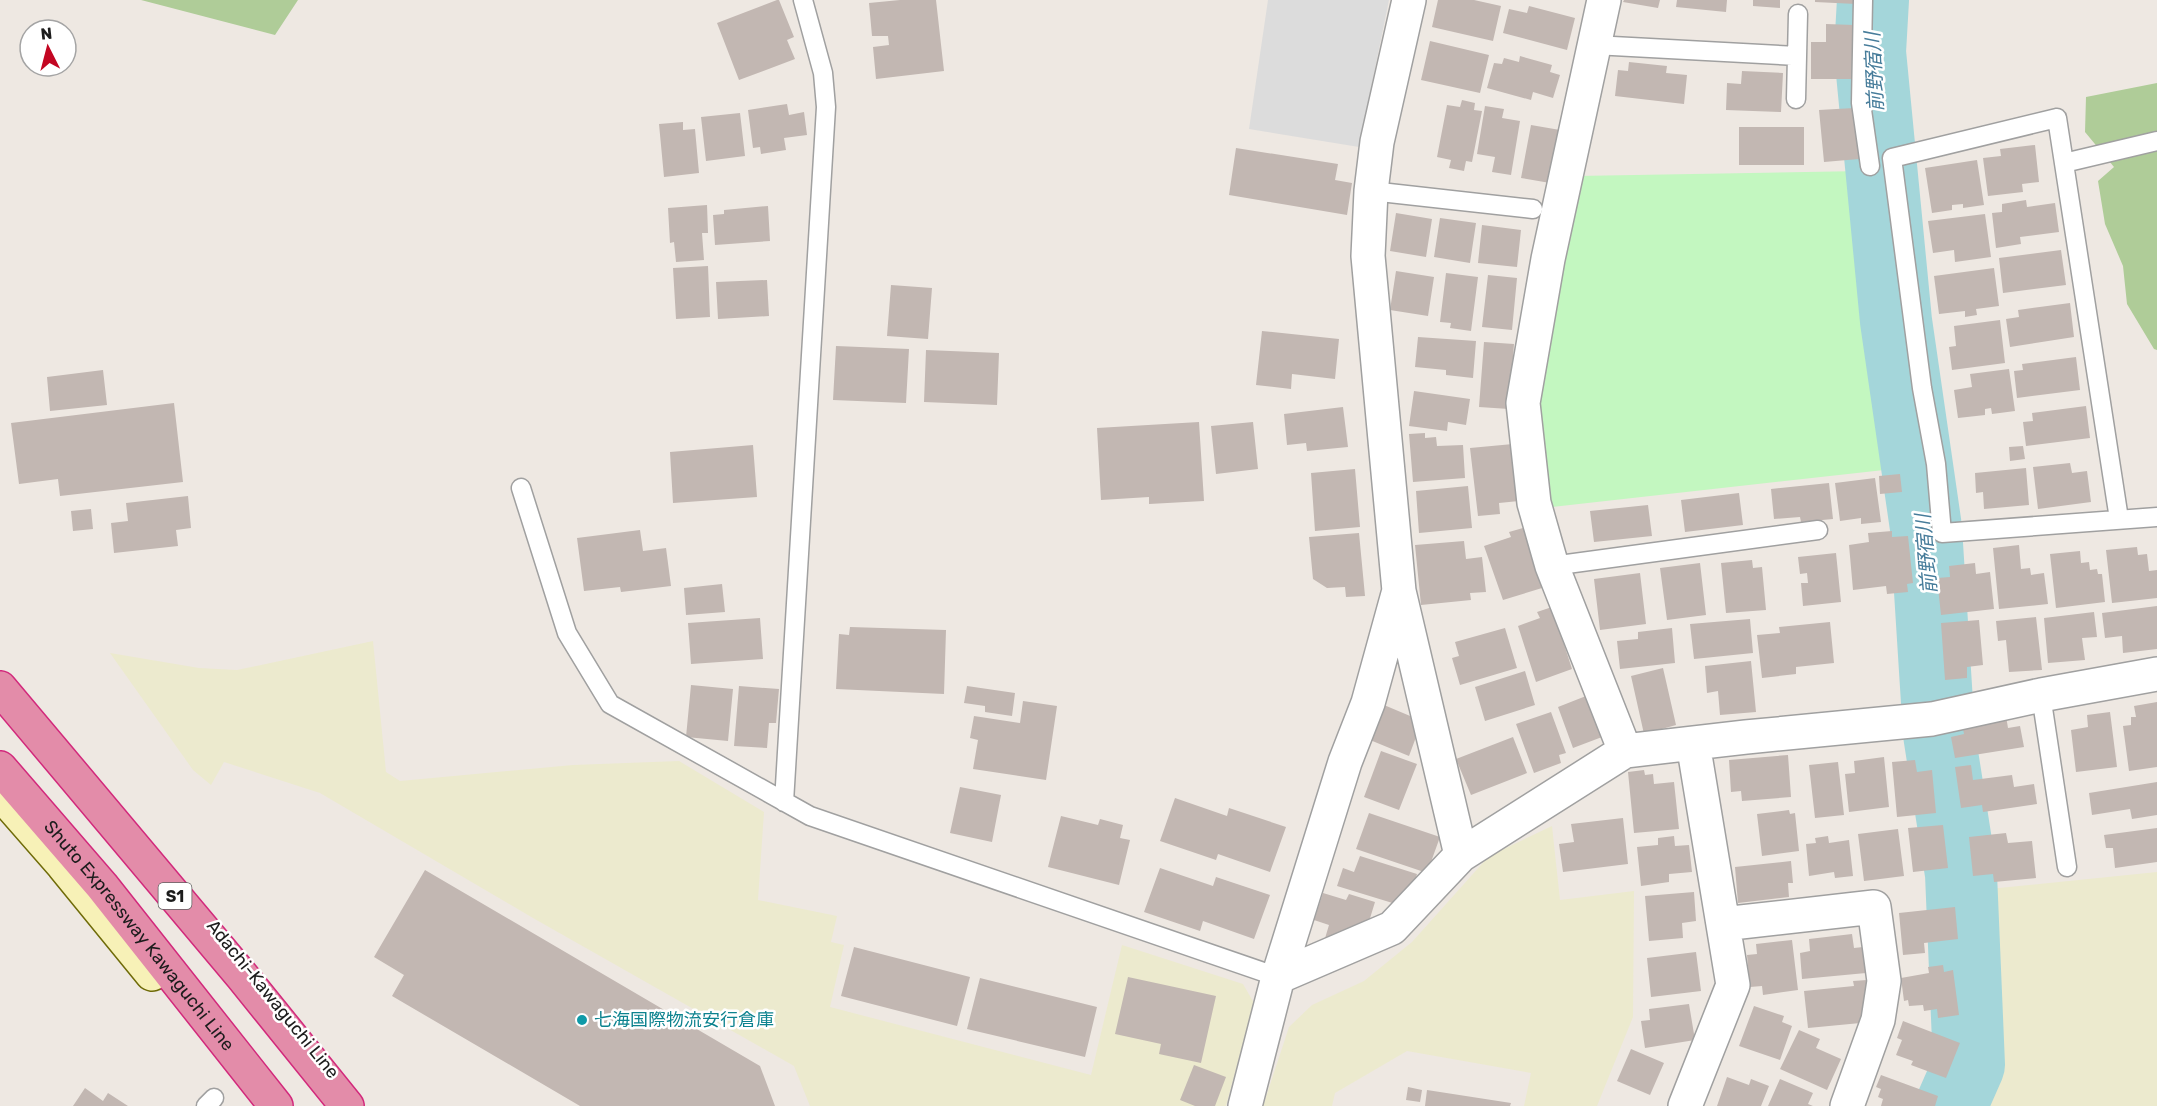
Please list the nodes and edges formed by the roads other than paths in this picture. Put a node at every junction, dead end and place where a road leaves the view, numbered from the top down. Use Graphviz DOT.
graph roads {
  1 [pos="803,0"];
  2 [pos="1409,0"];
  3 [pos="1604,0"];
  4 [pos="1863,0"];
  5 [pos="1798,14"];
  6 [pos="1594,45"];
  7 [pos="1797,56"];
  8 [pos="1796,99"];
  9 [pos="2157,141"];
  10 [pos="2064,164"];
  11 [pos="1870,166"];
  12 [pos="1371,191"];
  13 [pos="1533,209"];
  14 [pos="521,488"];
  15 [pos="2157,517"];
  16 [pos="2119,519"];
  17 [pos="1818,530"];
  18 [pos="1552,566"];
  19 [pos="1399,591"];
  20 [pos="0,671"];
  21 [pos="2157,674"];
  22 [pos="0,688"];
  23 [pos="2041,695"];
  24 [pos="1693,743"];
  25 [pos="1625,751"];
  26 [pos="0,768"];
  27 [pos="0,793"];
  28 [pos="784,802"];
  29 [pos="1461,855"];
  30 [pos="2067,867"];
  31 [pos="1723,924"];
  32 [pos="1278,976"];
  33 [pos="259,1106"];
  34 [pos="276,1106"];
  35 [pos="347,1106"];
  36 [pos="359,1106"];
  37 [pos="1245,1106"];
  38 [pos="1685,1106"];
  39 [pos="1847,1106"];
  1 -- 28 [label="lane"];
  2 -- 12 [label="street"];
  3 -- 6 [label="street"];
  4 -- 11 [label="lane"];
  5 -- 7 [label="lane"];
  6 -- 7 [label="lane"];
  6 -- 18 [label="street"];
  7 -- 8 [label="lane"];
  9 -- 10 [label="lane"];
  10 -- 16 [label="lane"];
  10 -- 16 [label="lane"];
  12 -- 13 [label="lane"];
  12 -- 19 [label="street"];
  14 -- 28 [label="lane"];
  15 -- 16 [label="lane"];
  17 -- 18 [label="lane"];
  18 -- 25 [label="street"];
  19 -- 29 [label="street"];
  19 -- 32 [label="street"];
  20 -- 36 [label="main road, Adachi-Kawaguchi Line"];
  21 -- 23 [label="street"];
  22 -- 35 [label="highway, S1"];
  23 -- 24 [label="street"];
  23 -- 30 [label="lane"];
  24 -- 25 [label="street"];
  24 -- 31 [label="street"];
  25 -- 29 [label="street"];
  26 -- 34 [label="highway, Shuto Expressway Kawaguchi Line"];
  27 -- 33 [label="main road"];
  28 -- 32 [label="lane"];
  29 -- 32 [label="street"];
  31 -- 38 [label="street"];
  31 -- 39 [label="street"];
  32 -- 37 [label="street"];
}
